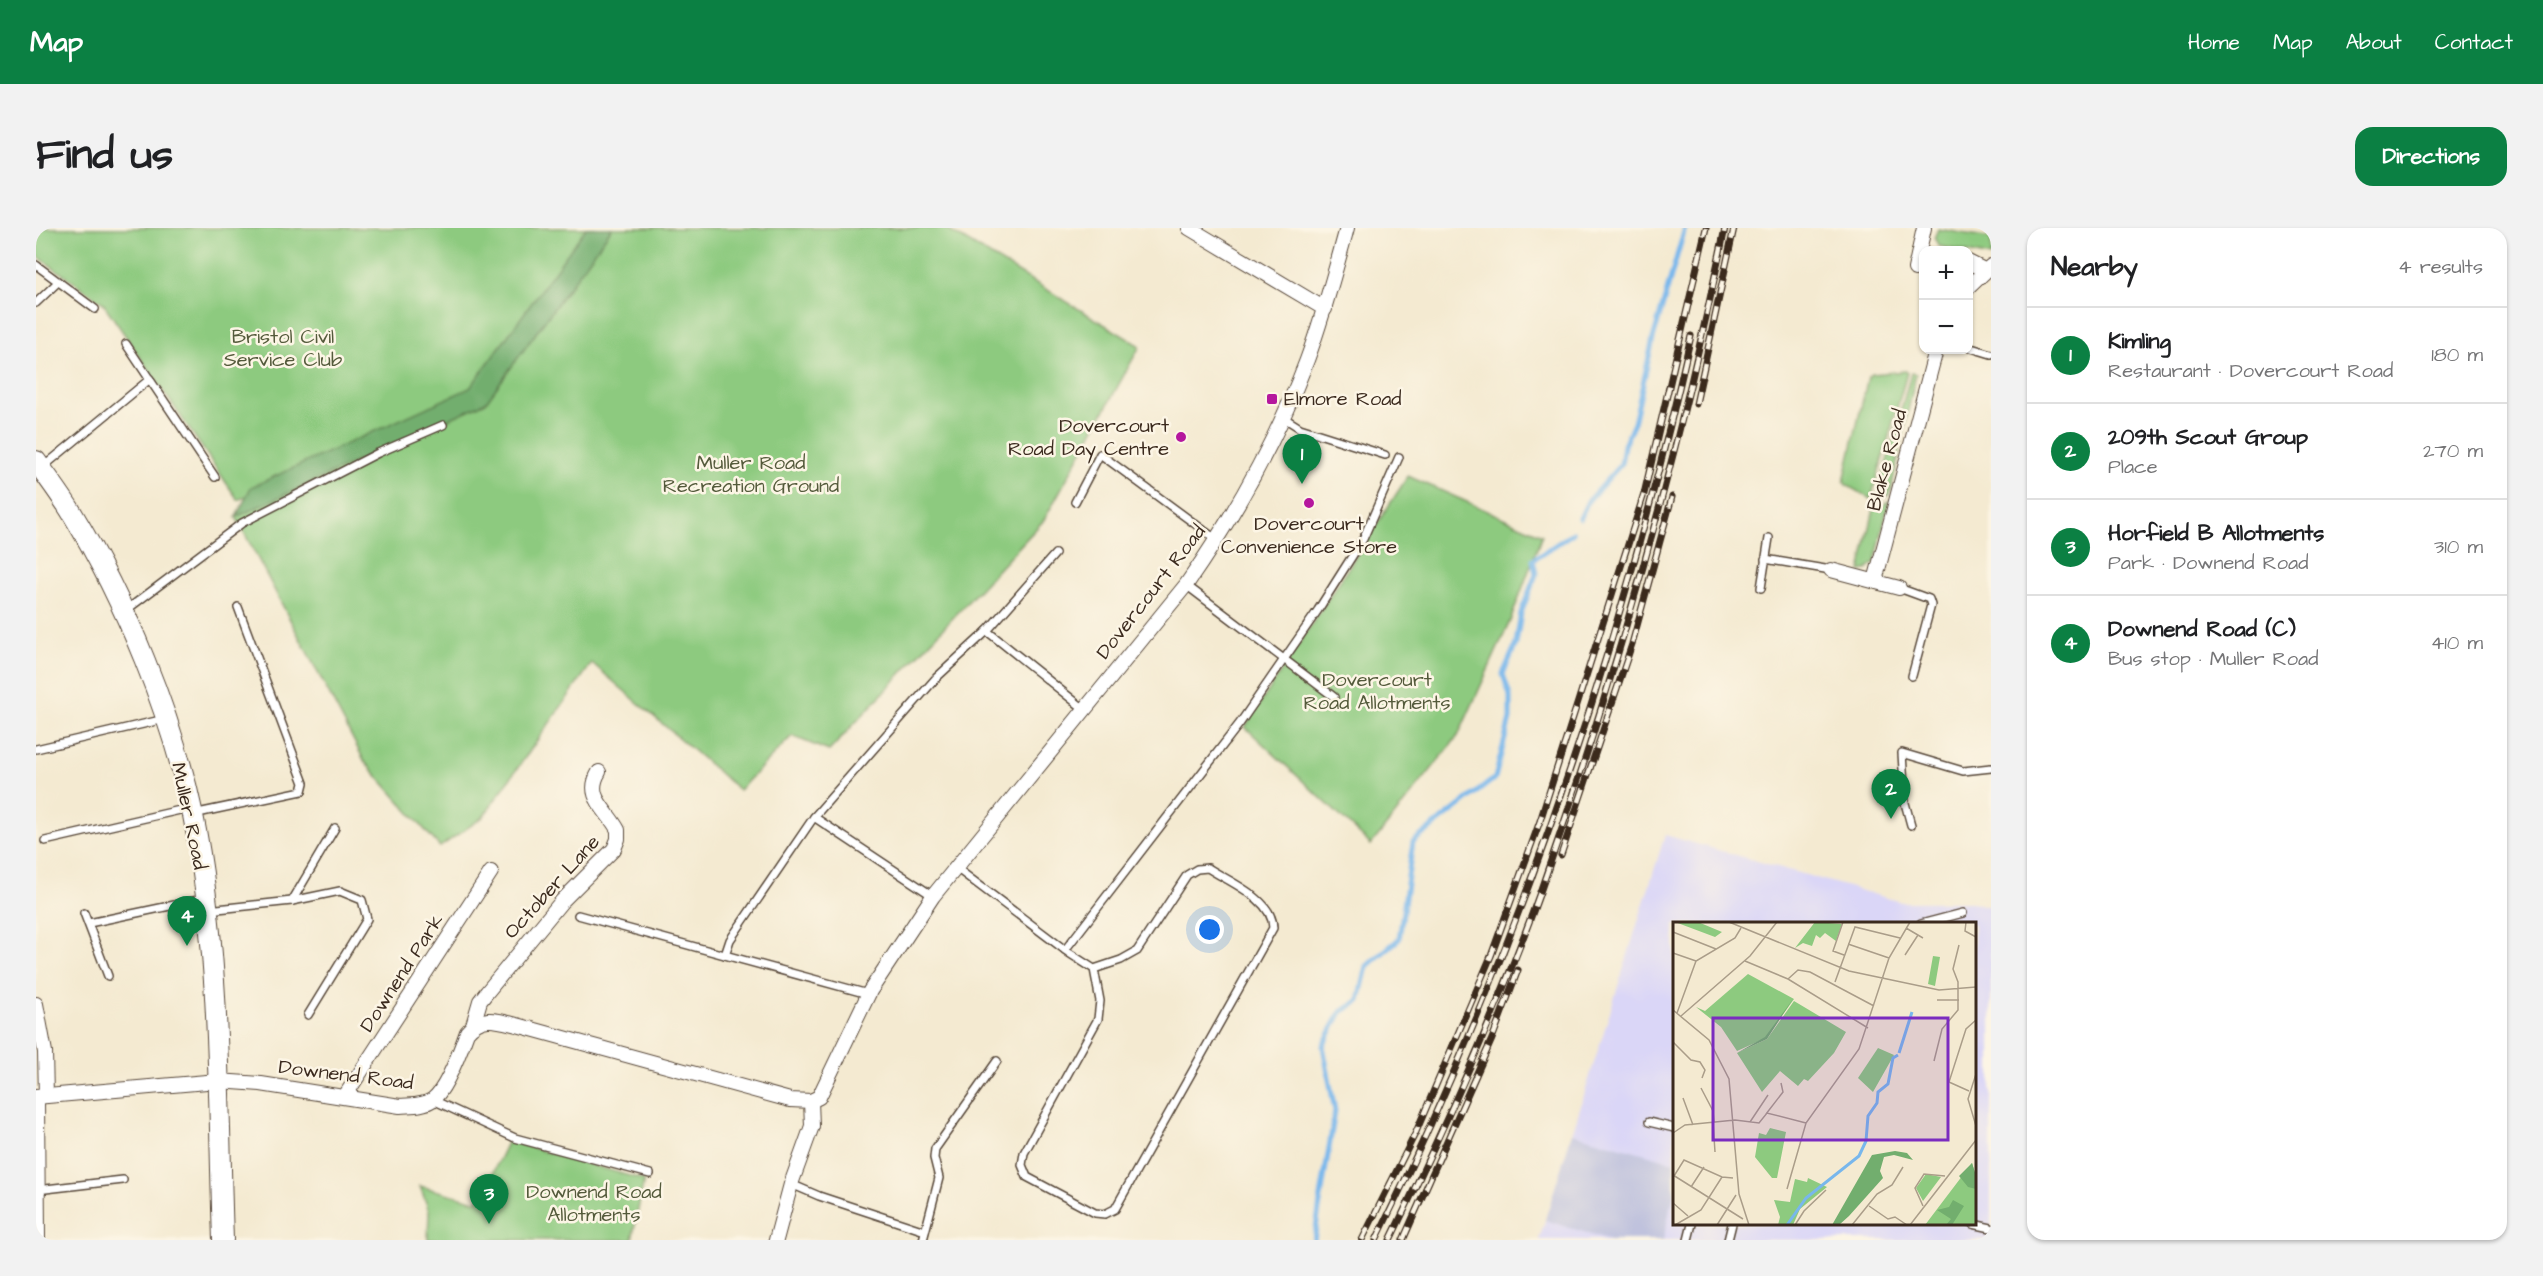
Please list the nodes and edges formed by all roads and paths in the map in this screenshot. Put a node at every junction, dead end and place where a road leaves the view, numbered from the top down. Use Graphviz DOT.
graph roads {
  1 [pos="1189,228"];
  2 [pos="1347,228"];
  3 [pos="1924,228"];
  4 [pos="1925,246"];
  5 [pos="1919,261"];
  6 [pos="1973,264"];
  7 [pos="36,265"];
  8 [pos="1988,268"];
  9 [pos="1915,269"];
  10 [pos="58,282"];
  11 [pos="1973,283"];
  12 [pos="36,303"];
  13 [pos="95,309"];
  14 [pos="1325,309"];
  15 [pos="126,344"];
  16 [pos="1973,349"];
  17 [pos="1935,354"];
  18 [pos="1991,354"];
  19 [pos="150,379"];
  20 [pos="1281,416"];
  21 [pos="442,425"];
  22 [pos="1385,455"];
  23 [pos="1399,457"];
  24 [pos="39,465"];
  25 [pos="215,477"];
  26 [pos="1075,502"];
  27 [pos="1769,538"];
  28 [pos="1217,540"];
  29 [pos="1055,554"];
  30 [pos="1765,560"];
  31 [pos="1831,570"];
  32 [pos="1875,581"];
  33 [pos="1186,585"];
  34 [pos="1761,588"];
  35 [pos="1899,588"];
  36 [pos="238,607"];
  37 [pos="124,611"];
  38 [pos="987,631"];
  39 [pos="1282,658"];
  40 [pos="1912,676"];
  41 [pos="1334,698"];
  42 [pos="1083,708"];
  43 [pos="165,719"];
  44 [pos="36,749"];
  45 [pos="1991,768"];
  46 [pos="599,772"];
  47 [pos="191,811"];
  48 [pos="814,817"];
  49 [pos="1911,825"];
  50 [pos="334,828"];
  51 [pos="45,841"];
  52 [pos="955,867"];
  53 [pos="491,872"];
  54 [pos="933,896"];
  55 [pos="292,901"];
  56 [pos="205,904"];
  57 [pos="84,913"];
  58 [pos="1963,913"];
  59 [pos="578,915"];
  60 [pos="1929,922"];
  61 [pos="88,923"];
  62 [pos="1065,950"];
  63 [pos="725,955"];
  64 [pos="1094,969"];
  65 [pos="108,976"];
  66 [pos="868,994"];
  67 [pos="36,1004"];
  68 [pos="308,1015"];
  69 [pos="473,1025"];
  70 [pos="997,1061"];
  71 [pos="218,1081"];
  72 [pos="345,1096"];
  73 [pos="40,1097"];
  74 [pos="433,1100"];
  75 [pos="811,1101"];
  76 [pos="1649,1122"];
  77 [pos="1673,1128"];
  78 [pos="650,1174"];
  79 [pos="123,1180"];
  80 [pos="791,1184"];
  81 [pos="37,1190"];
  82 [pos="1692,1225"];
  83 [pos="1732,1225"];
  84 [pos="1976,1225"];
  85 [pos="1991,1228"];
  86 [pos="925,1231"];
  87 [pos="38,1240"];
  88 [pos="223,1240"];
  89 [pos="776,1240"];
  90 [pos="923,1240"];
  91 [pos="1688,1240"];
  92 [pos="1728,1240"];
  1 -- 14 [label="street"];
  2 -- 14 [label="street, Dovercourt Road"];
  3 -- 4 [label="street"];
  5 -- 9 [label="street"];
  6 -- 8 [label="street"];
  7 -- 10 [label="lane"];
  8 -- 11 [label="street"];
  10 -- 12 [label="lane"];
  10 -- 13 [label="lane"];
  14 -- 20 [label="street, Dovercourt Road"];
  15 -- 19 [label="lane"];
  16 -- 18 [label="lane"];
  17 -- 32 [label="street, Blake Road"];
  19 -- 24 [label="lane"];
  19 -- 25 [label="lane"];
  20 -- 22 [label="lane"];
  20 -- 28 [label="street, Dovercourt Road"];
  21 -- 37 [label="lane"];
  23 -- 39 [label="lane"];
  24 -- 37 [label="main road, Muller Road"];
  26 -- 28 [label="lane"];
  27 -- 30 [label="lane"];
  28 -- 33 [label="street, Dovercourt Road"];
  29 -- 38 [label="lane"];
  30 -- 31 [label="lane"];
  30 -- 34 [label="lane"];
  31 -- 32 [label="street"];
  32 -- 35 [label="street"];
  33 -- 39 [label="lane"];
  33 -- 42 [label="street, Dovercourt Road"];
  35 -- 40 [label="lane"];
  36 -- 47 [label="lane"];
  37 -- 43 [label="main road, Muller Road"];
  38 -- 42 [label="lane"];
  38 -- 48 [label="lane"];
  39 -- 41 [label="lane"];
  39 -- 62 [label="lane"];
  42 -- 52 [label="street, Dovercourt Road"];
  43 -- 44 [label="lane"];
  43 -- 47 [label="main road, Muller Road"];
  45 -- 49 [label="lane"];
  46 -- 69 [label="street, October Lane"];
  47 -- 51 [label="lane"];
  47 -- 56 [label="main road, Muller Road"];
  48 -- 54 [label="lane"];
  48 -- 63 [label="lane"];
  50 -- 55 [label="lane"];
  52 -- 54 [label="street, Dovercourt Road"];
  52 -- 62 [label="lane"];
  53 -- 72 [label="street, Downend Park"];
  54 -- 66 [label="street, Dovercourt Road"];
  55 -- 56 [label="lane"];
  55 -- 68 [label="lane"];
  56 -- 61 [label="lane"];
  56 -- 71 [label="main road, Muller Road"];
  57 -- 61 [label="lane"];
  58 -- 60 [label="lane"];
  59 -- 63 [label="lane"];
  61 -- 65 [label="lane"];
  62 -- 64 [label="lane"];
  63 -- 66 [label="lane"];
  64 -- 64 [label="lane"];
  66 -- 75 [label="street, Dovercourt Road"];
  67 -- 73 [label="street"];
  69 -- 74 [label="street, Downend Road"];
  69 -- 75 [label="street"];
  70 -- 86 [label="lane"];
  71 -- 72 [label="street, Downend Road"];
  71 -- 73 [label="street, Downend Road"];
  71 -- 88 [label="main road, Muller Road"];
  72 -- 74 [label="street, Downend Road"];
  73 -- 81 [label="street"];
  74 -- 78 [label="lane"];
  75 -- 80 [label="street"];
  76 -- 77 [label="lane"];
  79 -- 81 [label="lane"];
  80 -- 86 [label="lane"];
  80 -- 89 [label="street"];
  81 -- 87 [label="street"];
  82 -- 91 [label="lane"];
  83 -- 92 [label="lane"];
  84 -- 85 [label="lane"];
  86 -- 90 [label="lane"];
}
